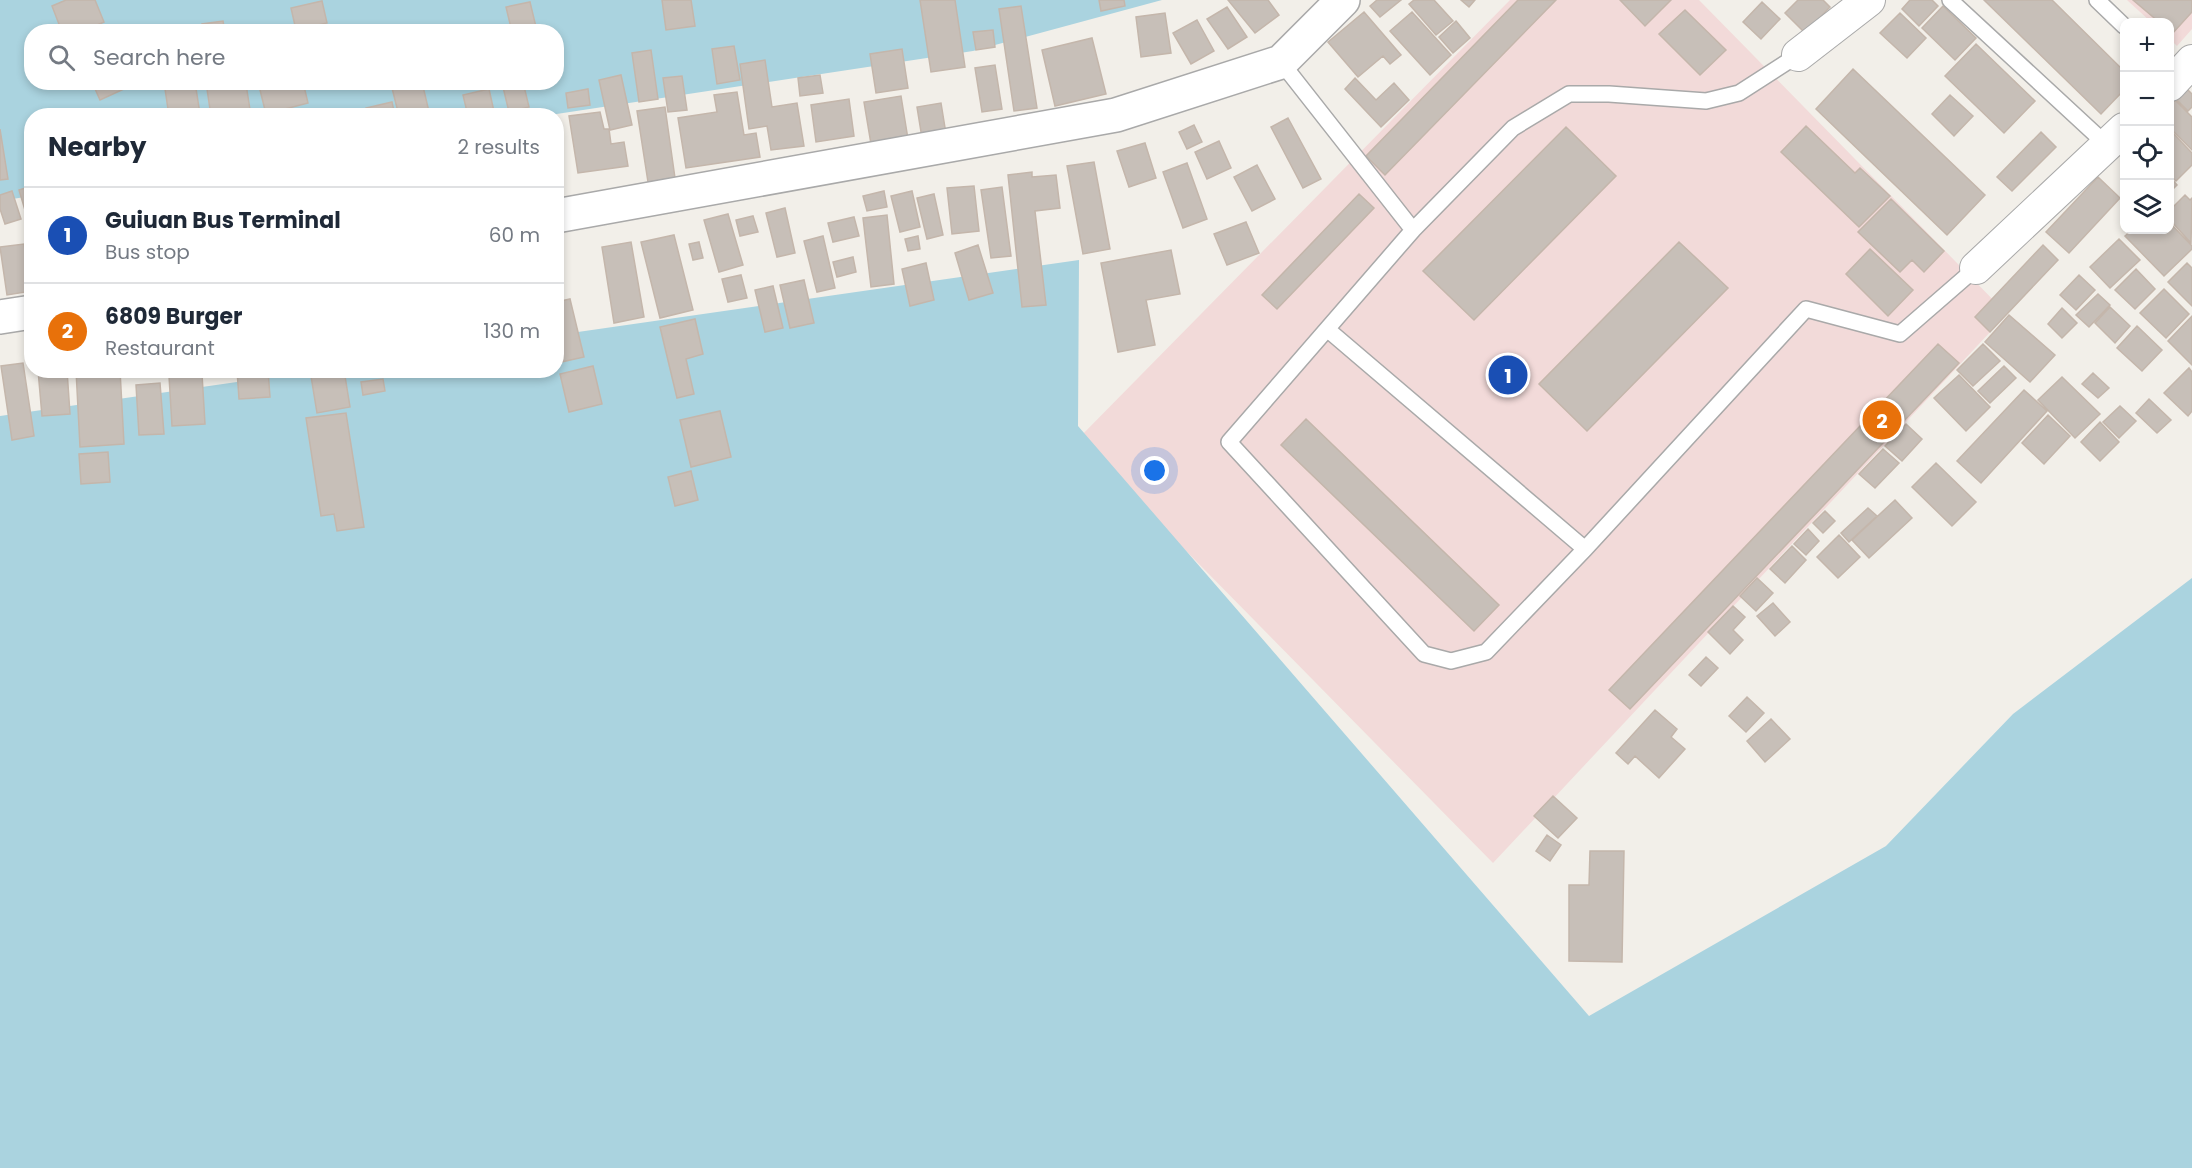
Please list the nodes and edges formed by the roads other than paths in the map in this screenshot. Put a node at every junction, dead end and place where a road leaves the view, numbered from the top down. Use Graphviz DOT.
graph roads {
  1 [pos="1343,0"];
  2 [pos="1869,0"];
  3 [pos="1950,0"];
  4 [pos="2097,0"];
  5 [pos="2120,22"];
  6 [pos="1798,55"];
  7 [pos="1281,62"];
  8 [pos="2116,138"];
  9 [pos="564,215"];
  10 [pos="1413,230"];
  11 [pos="1976,268"];
  12 [pos="24,313"];
  13 [pos="0,317"];
  14 [pos="1327,329"];
  15 [pos="1585,549"];
  1 -- 7 [label="street"];
  2 -- 6 [label="street"];
  3 -- 8 [label="lane"];
  4 -- 5 [label="lane"];
  6 -- 10 [label="lane"];
  7 -- 9 [label="street"];
  7 -- 10 [label="lane"];
  8 -- 11 [label="street"];
  10 -- 14 [label="lane"];
  11 -- 15 [label="lane"];
  12 -- 13 [label="street"];
  14 -- 15 [label="lane"];
  14 -- 15 [label="lane"];
}
